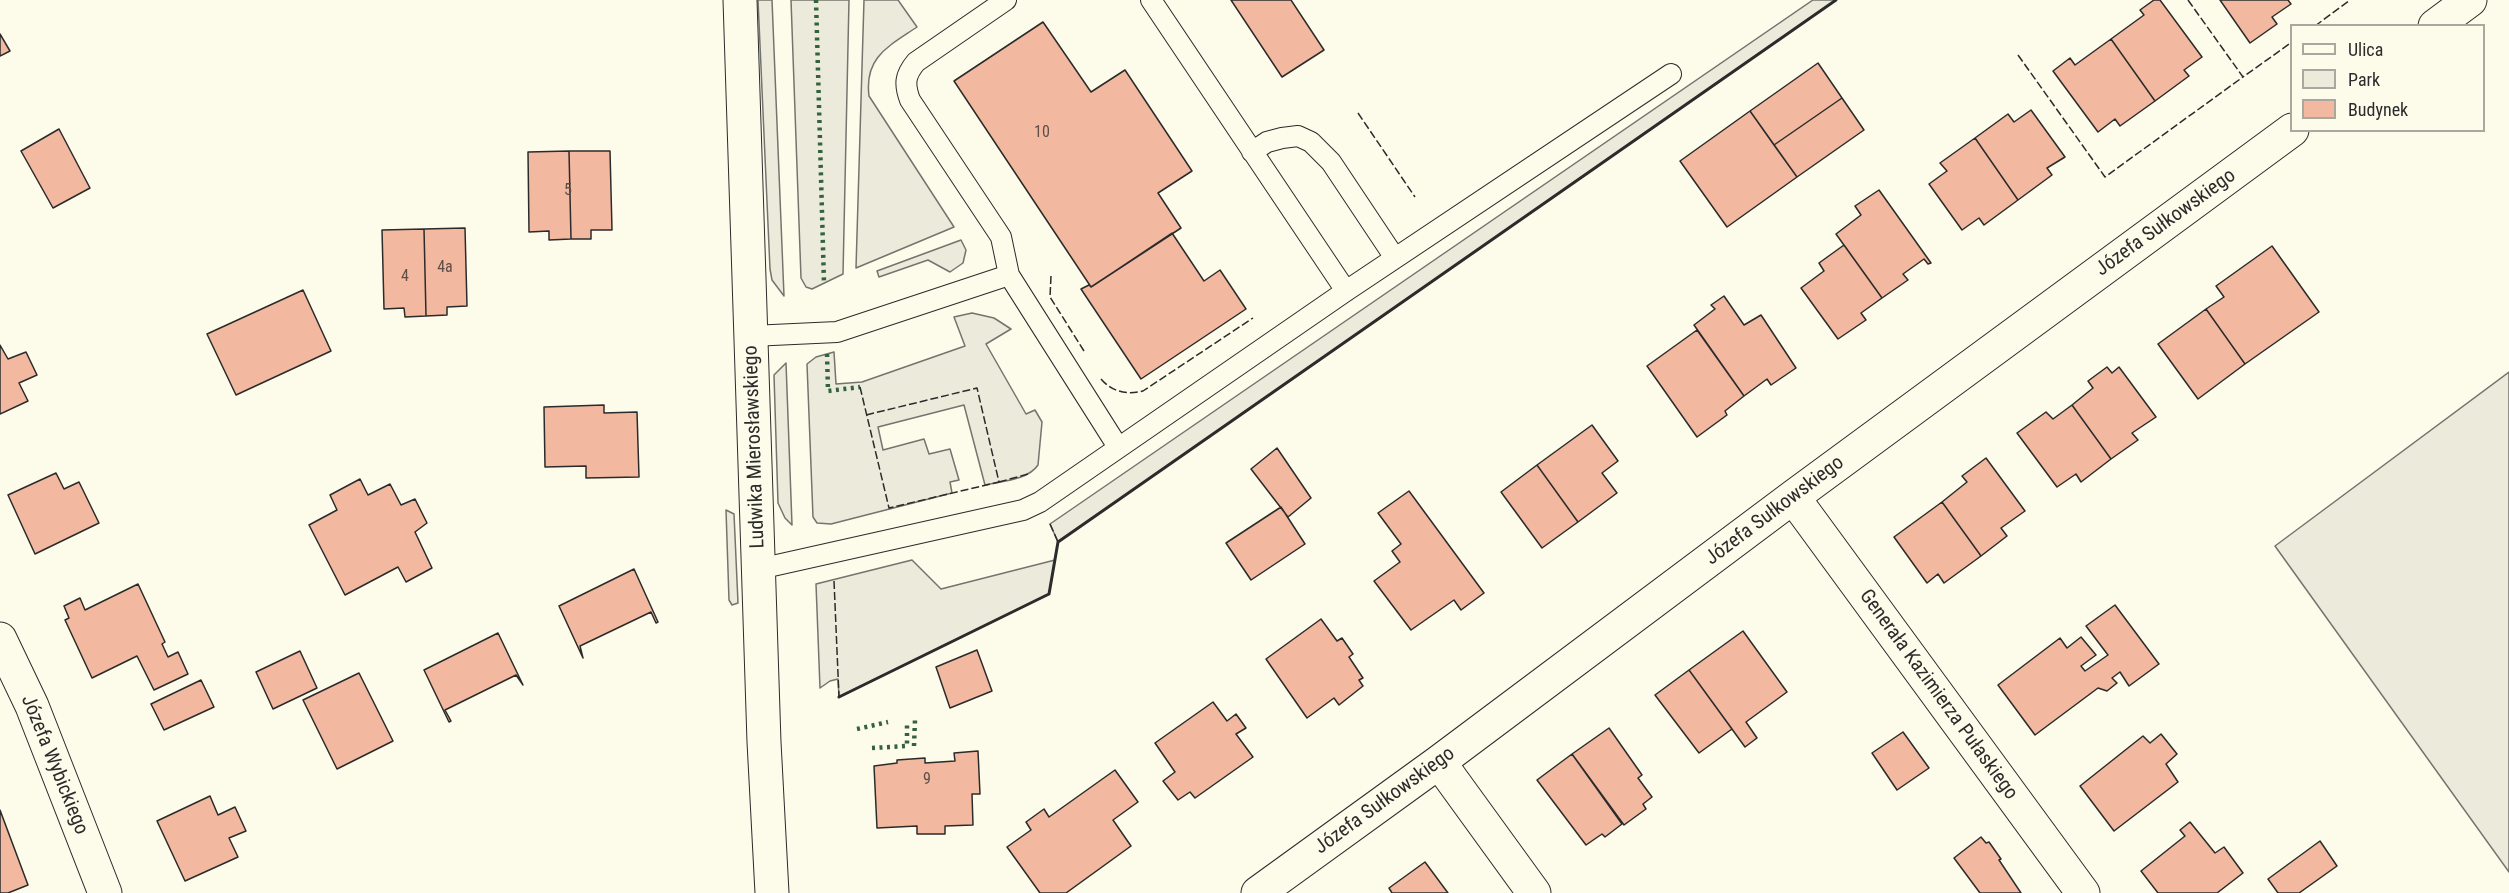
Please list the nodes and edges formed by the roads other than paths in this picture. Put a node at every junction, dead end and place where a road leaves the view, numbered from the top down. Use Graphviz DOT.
graph roads {
  1 [pos="740,0"];
  2 [pos="1006,0"];
  3 [pos="1151,0"];
  4 [pos="2470,0"];
  5 [pos="2438,24"];
  6 [pos="1671,74"];
  7 [pos="2290,131"];
  8 [pos="1252,152"];
  9 [pos="1395,258"];
  10 [pos="1009,275"];
  11 [pos="1346,291"];
  12 [pos="751,336"];
  13 [pos="1118,447"];
  14 [pos="1793,497"];
  15 [pos="759,569"];
  16 [pos="0,639"];
  17 [pos="1439,762"];
  18 [pos="105,893"];
  19 [pos="772,893"];
  20 [pos="1258,893"];
  21 [pos="1534,893"];
  22 [pos="2084,893"];
  1 -- 12 [label="street, Ludwika Mierosławskiego"];
  2 -- 10 [label="lane"];
  3 -- 8 [label="lane"];
  4 -- 5 [label="street"];
  6 -- 9 [label="lane"];
  7 -- 14 [label="street, Józefa Sułkowskiego"];
  8 -- 9 [label="lane"];
  8 -- 11 [label="lane"];
  9 -- 11 [label="lane"];
  10 -- 12 [label="lane"];
  10 -- 13 [label="lane"];
  11 -- 13 [label="lane"];
  12 -- 15 [label="street, Ludwika Mierosławskiego"];
  13 -- 15 [label="lane"];
  14 -- 17 [label="street, Józefa Sułkowskiego"];
  14 -- 22 [label="street, Generała Kazimierza Pułaskiego"];
  15 -- 19 [label="street, Ludwika Mierosławskiego"];
  16 -- 18 [label="street, Józefa Wybickiego"];
  17 -- 20 [label="street, Józefa Sułkowskiego"];
  17 -- 21 [label="street"];
}
